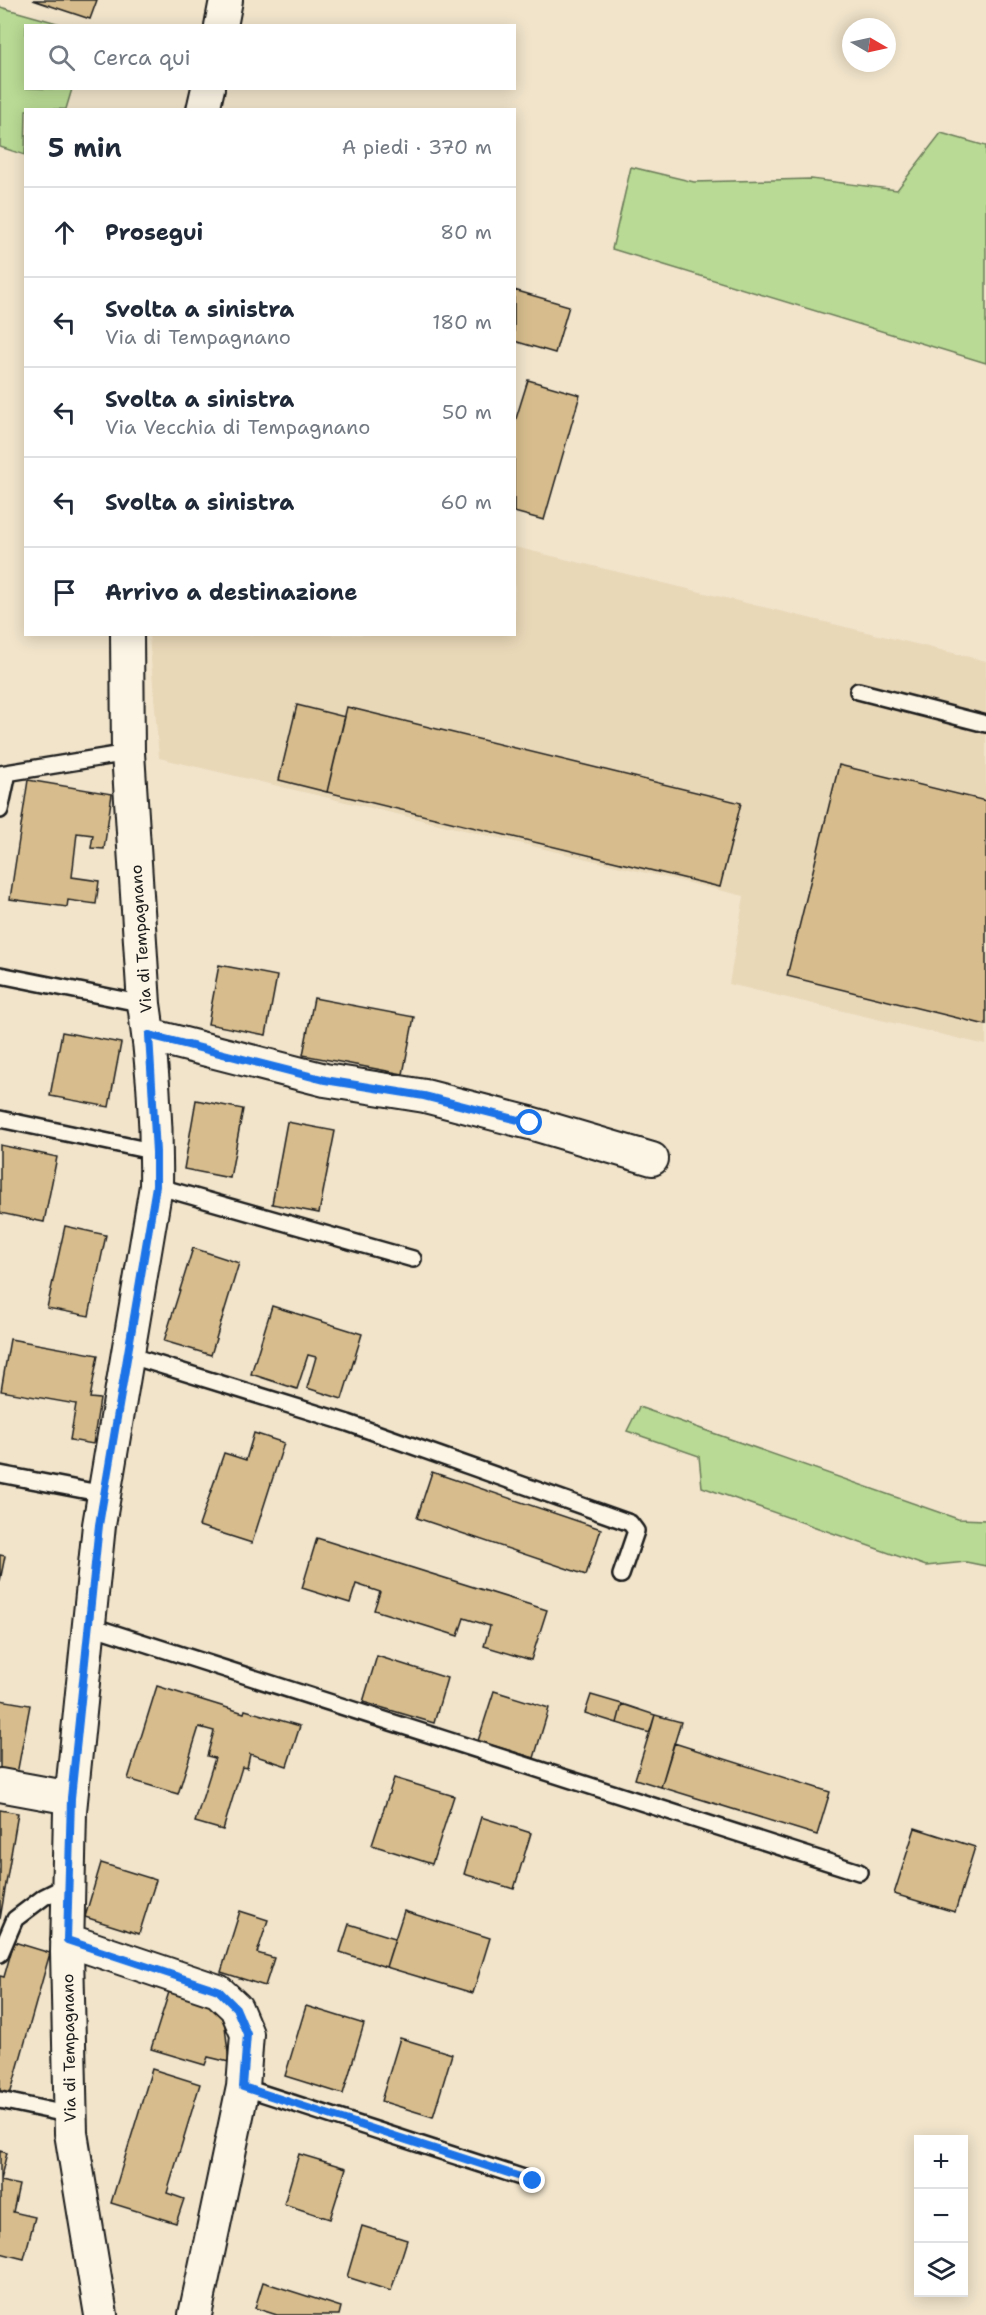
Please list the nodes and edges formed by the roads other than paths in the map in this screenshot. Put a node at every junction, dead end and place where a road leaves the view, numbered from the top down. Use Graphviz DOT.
graph roads {
  1 [pos="226,0"];
  2 [pos="221,24"];
  3 [pos="208,90"];
  4 [pos="203,108"];
  5 [pos="128,636"];
  6 [pos="858,691"];
  7 [pos="986,724"];
  8 [pos="128,753"];
  9 [pos="4,773"];
  10 [pos="0,810"];
  11 [pos="0,975"];
  12 [pos="144,1004"];
  13 [pos="149,1035"];
  14 [pos="0,1119"];
  15 [pos="156,1152"];
  16 [pos="652,1159"];
  17 [pos="156,1186"];
  18 [pos="413,1259"];
  19 [pos="128,1355"];
  20 [pos="0,1474"];
  21 [pos="104,1494"];
  22 [pos="621,1575"];
  23 [pos="88,1625"];
  24 [pos="0,1785"];
  25 [pos="71,1798"];
  26 [pos="859,1872"];
  27 [pos="68,1885"];
  28 [pos="67,1940"];
  29 [pos="0,1954"];
  30 [pos="243,2087"];
  31 [pos="0,2100"];
  32 [pos="71,2115"];
  33 [pos="533,2181"];
  34 [pos="101,2315"];
  35 [pos="195,2315"];
  1 -- 2 [label="street"];
  3 -- 4 [label="street"];
  5 -- 8 [label="street, Via di Tempagnano"];
  6 -- 7 [label="lane"];
  8 -- 9 [label="lane"];
  8 -- 12 [label="street, Via di Tempagnano"];
  9 -- 10 [label="lane"];
  11 -- 12 [label="lane"];
  12 -- 13 [label="street, Via di Tempagnano"];
  13 -- 15 [label="street, Via di Tempagnano"];
  13 -- 16 [label="street"];
  14 -- 15 [label="lane"];
  15 -- 17 [label="street, Via di Tempagnano"];
  17 -- 18 [label="lane"];
  17 -- 19 [label="street, Via di Tempagnano"];
  19 -- 21 [label="street, Via di Tempagnano"];
  19 -- 22 [label="lane"];
  20 -- 21 [label="lane"];
  21 -- 23 [label="street, Via di Tempagnano"];
  23 -- 25 [label="street, Via di Tempagnano"];
  23 -- 26 [label="lane"];
  24 -- 25 [label="street"];
  25 -- 27 [label="street, Via di Tempagnano"];
  27 -- 28 [label="street, Via di Tempagnano"];
  27 -- 29 [label="lane"];
  28 -- 30 [label="street"];
  28 -- 32 [label="street, Via di Tempagnano"];
  30 -- 33 [label="lane"];
  30 -- 35 [label="street"];
  31 -- 32 [label="lane"];
  32 -- 34 [label="street, Via di Tempagnano"];
}
